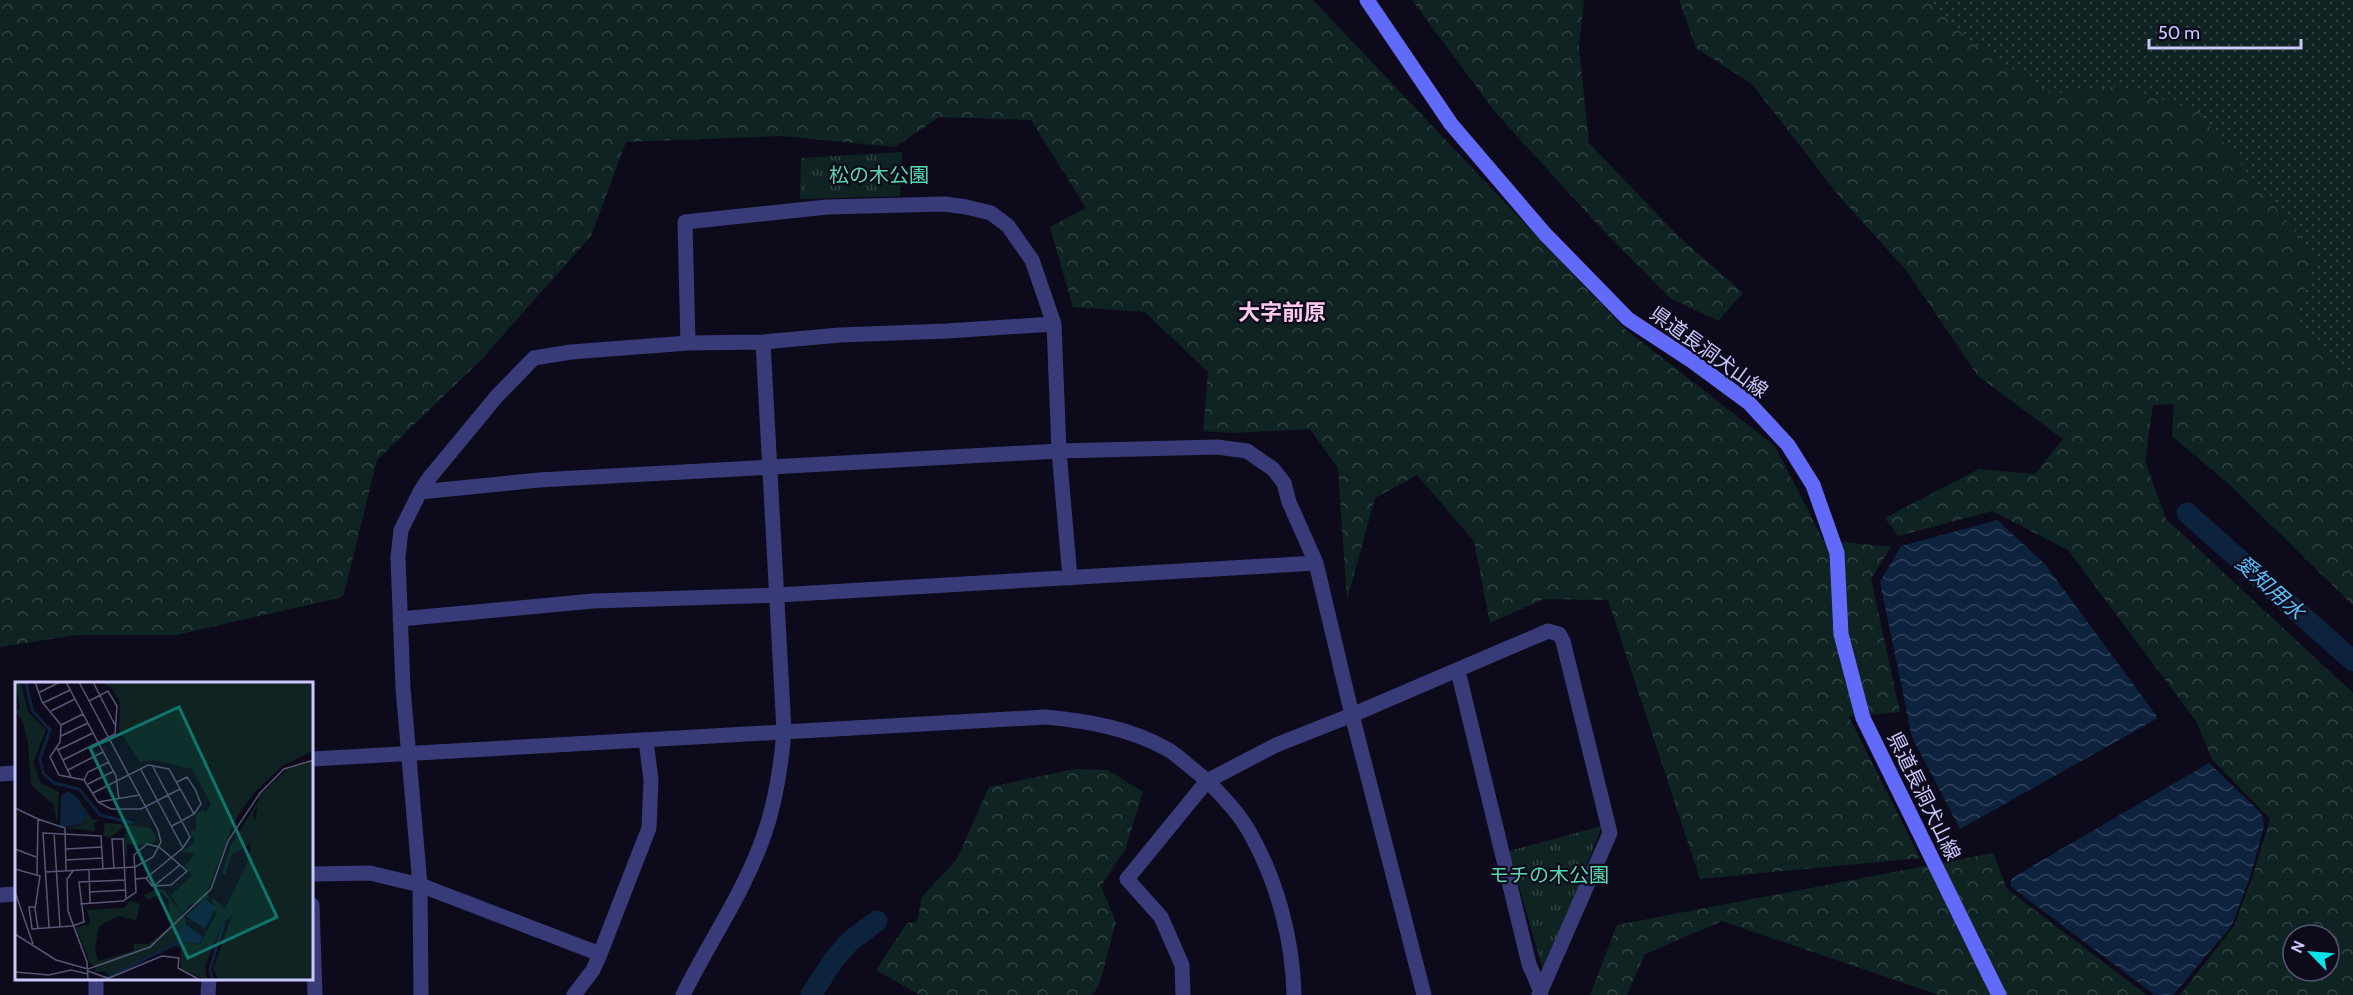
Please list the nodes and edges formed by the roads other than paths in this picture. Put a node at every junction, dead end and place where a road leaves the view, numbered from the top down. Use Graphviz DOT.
graph roads {
  1 [pos="1366,0"];
  2 [pos="1054,324"];
  3 [pos="763,342"];
  4 [pos="688,343"];
  5 [pos="1059,451"];
  6 [pos="770,467"];
  7 [pos="420,492"];
  8 [pos="1316,563"];
  9 [pos="1070,578"];
  10 [pos="778,596"];
  11 [pos="400,619"];
  12 [pos="1458,671"];
  13 [pos="1352,715"];
  14 [pos="784,731"];
  15 [pos="646,740"];
  16 [pos="408,754"];
  17 [pos="314,759"];
  18 [pos="15,773"];
  19 [pos="0,774"];
  20 [pos="1207,781"];
  21 [pos="314,874"];
  22 [pos="420,885"];
  23 [pos="15,894"];
  24 [pos="0,895"];
  25 [pos="600,954"];
  26 [pos="314,965"];
  27 [pos="209,980"];
  28 [pos="1540,993"];
  29 [pos="208,995"];
  30 [pos="315,995"];
  31 [pos="421,995"];
  32 [pos="574,995"];
  33 [pos="683,995"];
  34 [pos="1183,995"];
  35 [pos="1294,995"];
  36 [pos="1424,995"];
  37 [pos="1999,995"];
  1 -- 37 [label="main road, 県道長洞犬山線"];
  2 -- 3 [label="street"];
  2 -- 4 [label="street"];
  2 -- 5 [label="street"];
  3 -- 4 [label="street"];
  3 -- 6 [label="street"];
  4 -- 7 [label="street"];
  5 -- 6 [label="street"];
  5 -- 8 [label="street"];
  5 -- 9 [label="street"];
  6 -- 7 [label="street"];
  6 -- 10 [label="street"];
  7 -- 11 [label="street"];
  8 -- 9 [label="street"];
  8 -- 13 [label="street"];
  9 -- 10 [label="street"];
  10 -- 11 [label="street"];
  10 -- 14 [label="street"];
  11 -- 16 [label="street"];
  12 -- 13 [label="street"];
  12 -- 28 [label="street"];
  12 -- 28 [label="street"];
  13 -- 20 [label="street"];
  13 -- 36 [label="street"];
  14 -- 15 [label="street"];
  14 -- 20 [label="street"];
  14 -- 33 [label="street"];
  15 -- 16 [label="street"];
  15 -- 25 [label="street"];
  16 -- 17 [label="street"];
  16 -- 22 [label="street"];
  18 -- 19 [label="street"];
  20 -- 34 [label="street"];
  20 -- 35 [label="street"];
  21 -- 22 [label="street"];
  22 -- 25 [label="street"];
  22 -- 31 [label="street"];
  23 -- 24 [label="street"];
  25 -- 32 [label="street"];
  26 -- 30 [label="street"];
  27 -- 29 [label="street"];
}
